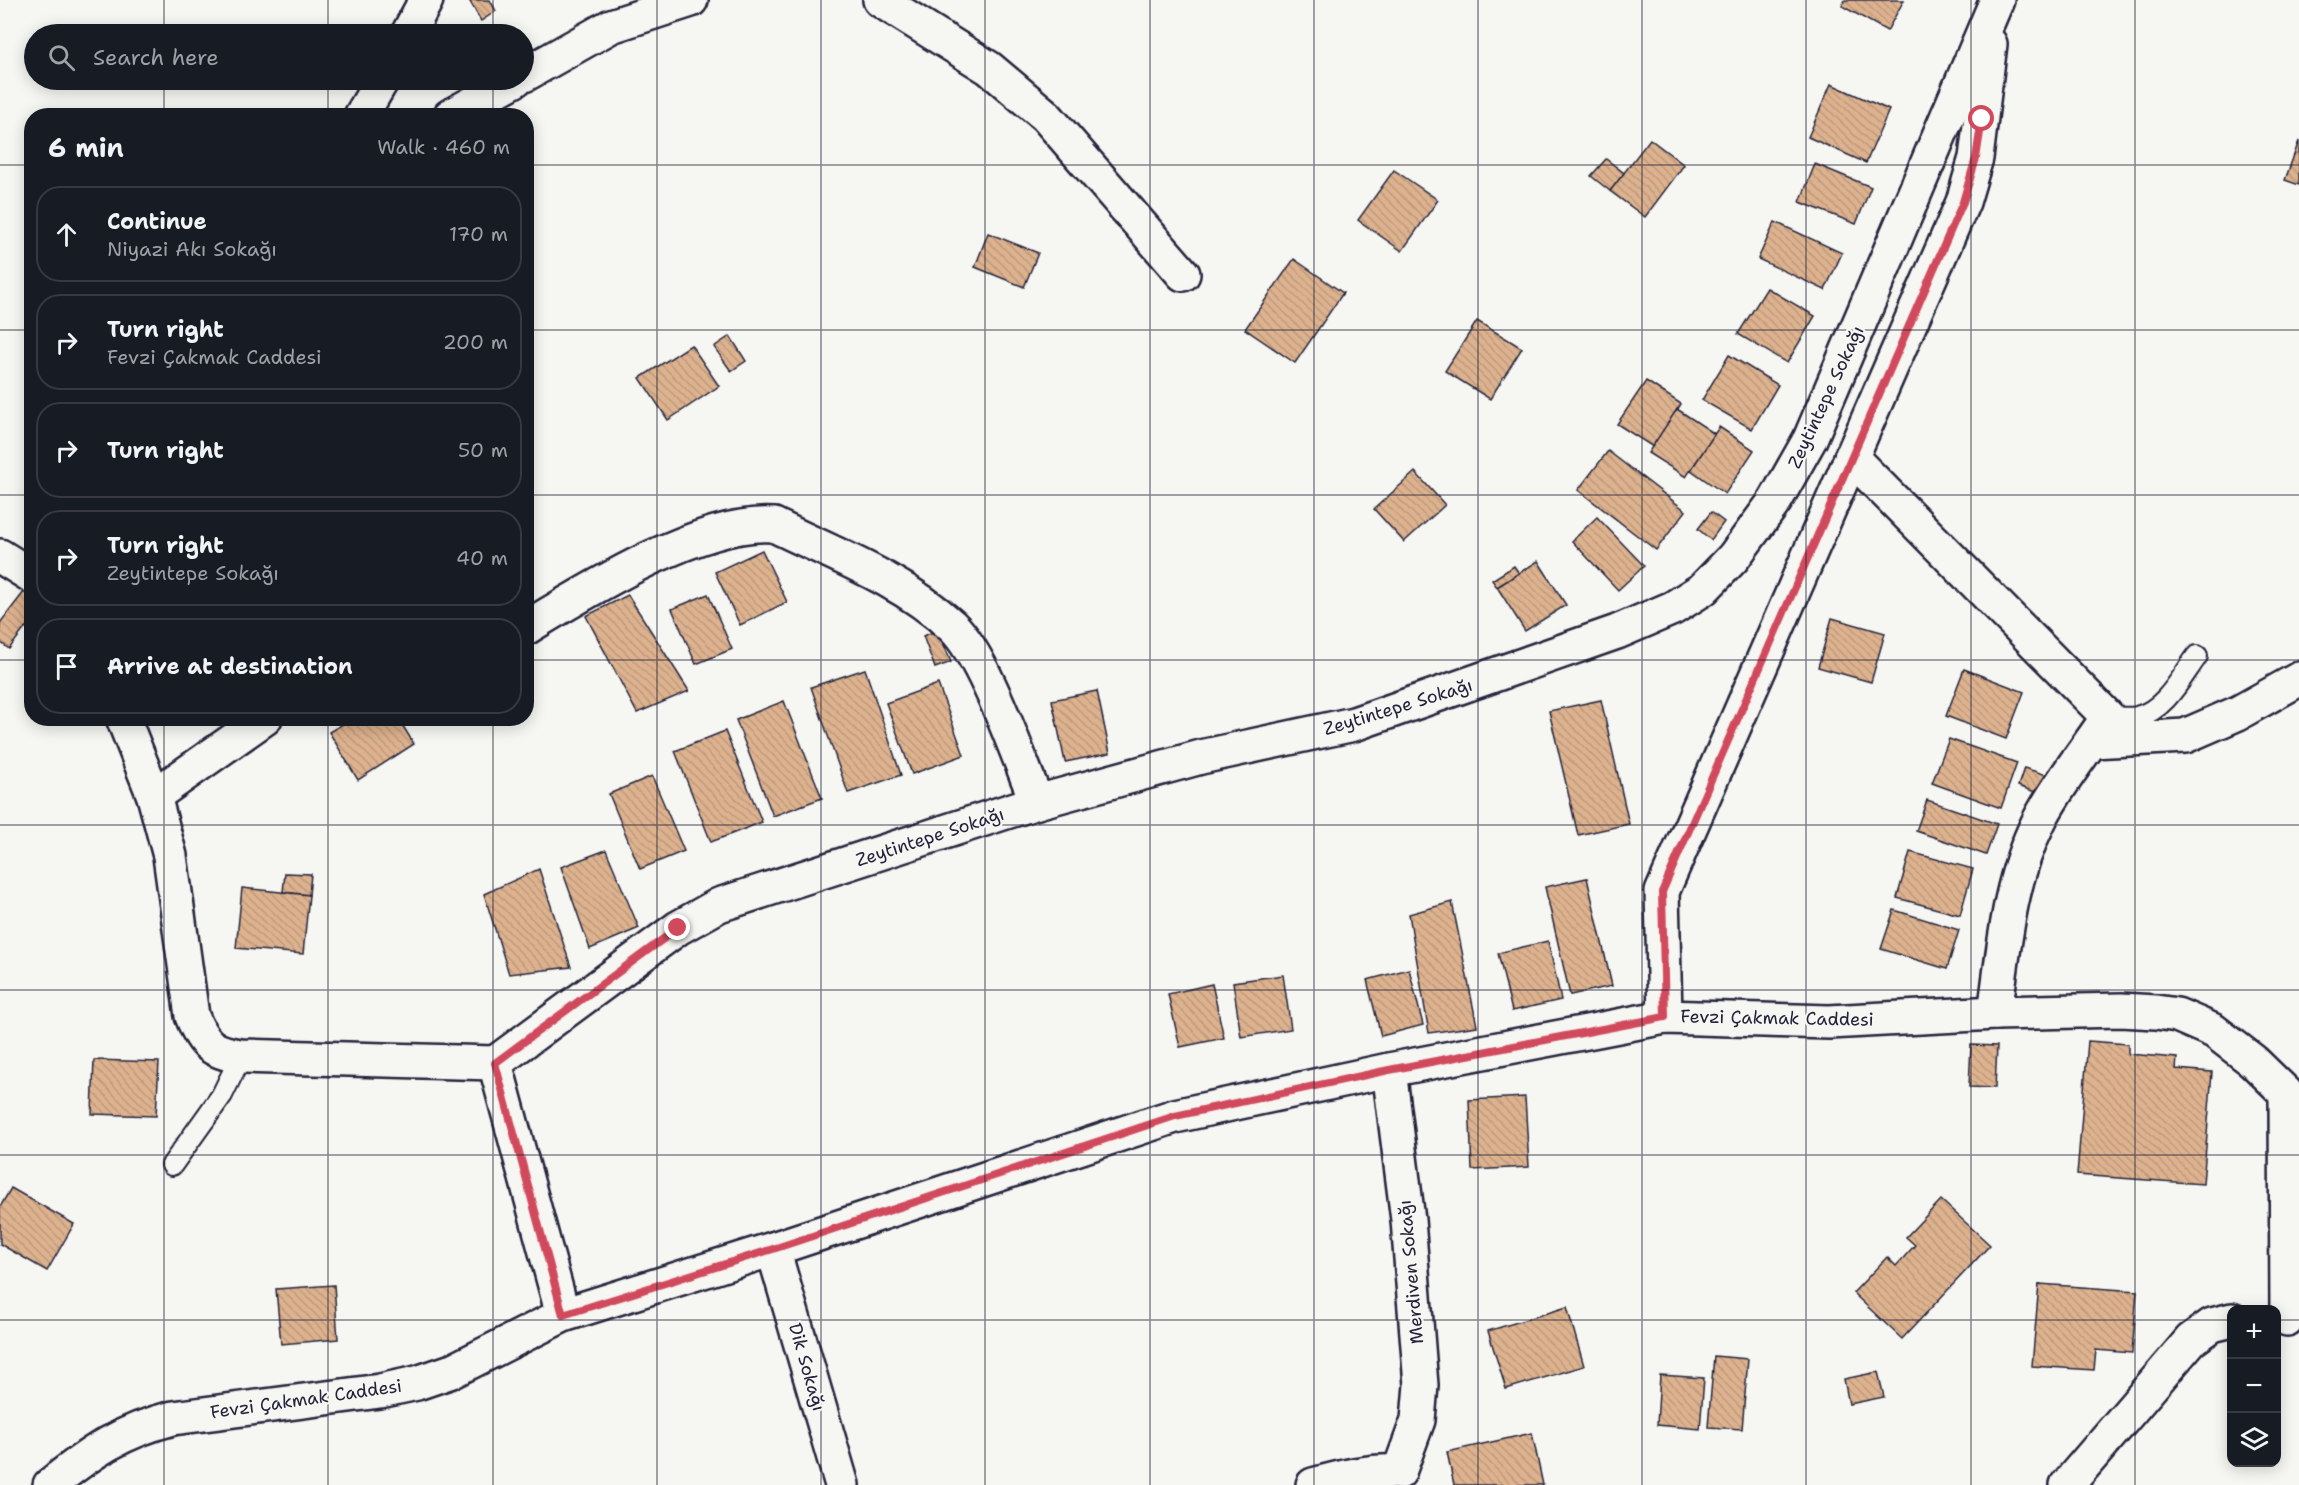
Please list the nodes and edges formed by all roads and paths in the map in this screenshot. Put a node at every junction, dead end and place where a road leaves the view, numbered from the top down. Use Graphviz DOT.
graph roads {
  1 [pos="426,0"];
  2 [pos="691,0"];
  3 [pos="880,0"];
  4 [pos="1995,3"];
  5 [pos="413,24"];
  6 [pos="534,69"];
  7 [pos="376,90"];
  8 [pos="497,90"];
  9 [pos="366,108"];
  10 [pos="464,108"];
  11 [pos="1183,274"];
  12 [pos="1851,457"];
  13 [pos="0,556"];
  14 [pos="24,571"];
  15 [pos="534,623"];
  16 [pos="2197,656"];
  17 [pos="2299,679"];
  18 [pos="126,726"];
  19 [pos="254,726"];
  20 [pos="2100,729"];
  21 [pos="154,796"];
  22 [pos="1036,802"];
  23 [pos="1995,1013"];
  24 [pos="1665,1017"];
  25 [pos="241,1056"];
  26 [pos="495,1063"];
  27 [pos="1389,1070"];
  28 [pos="2293,1107"];
  29 [pos="172,1165"];
  30 [pos="773,1249"];
  31 [pos="563,1315"];
  32 [pos="2287,1319"];
  33 [pos="2227,1321"];
  34 [pos="1403,1478"];
  35 [pos="50,1485"];
  36 [pos="842,1485"];
  37 [pos="1313,1485"];
  38 [pos="2067,1485"];
  1 -- 5 [label="street"];
  2 -- 6 [label="street"];
  3 -- 11 [label="street"];
  4 -- 12 [label="street"];
  4 -- 22 [label="street, Zeytintepe Sokağı"];
  7 -- 9 [label="street"];
  8 -- 10 [label="street"];
  12 -- 20 [label="street"];
  12 -- 24 [label="street"];
  13 -- 14 [label="street"];
  15 -- 22 [label="street"];
  16 -- 20 [label="lane"];
  17 -- 20 [label="street"];
  18 -- 21 [label="street"];
  19 -- 21 [label="street"];
  20 -- 23 [label="street"];
  21 -- 25 [label="street"];
  22 -- 26 [label="street, Zeytintepe Sokağı"];
  23 -- 24 [label="street, Fevzi Çakmak Caddesi"];
  23 -- 28 [label="street, Fevzi Çakmak Caddesi"];
  24 -- 27 [label="street, Fevzi Çakmak Caddesi"];
  25 -- 26 [label="street"];
  25 -- 29 [label="lane"];
  26 -- 31 [label="street"];
  27 -- 30 [label="street, Fevzi Çakmak Caddesi"];
  27 -- 34 [label="street, Merdiven Sokağı"];
  28 -- 32 [label="street, Fevzi Çakmak Caddesi"];
  30 -- 31 [label="street, Fevzi Çakmak Caddesi"];
  30 -- 36 [label="street, Dik Sokağı"];
  31 -- 35 [label="street, Fevzi Çakmak Caddesi"];
  33 -- 38 [label="street"];
  34 -- 37 [label="street"];
}
